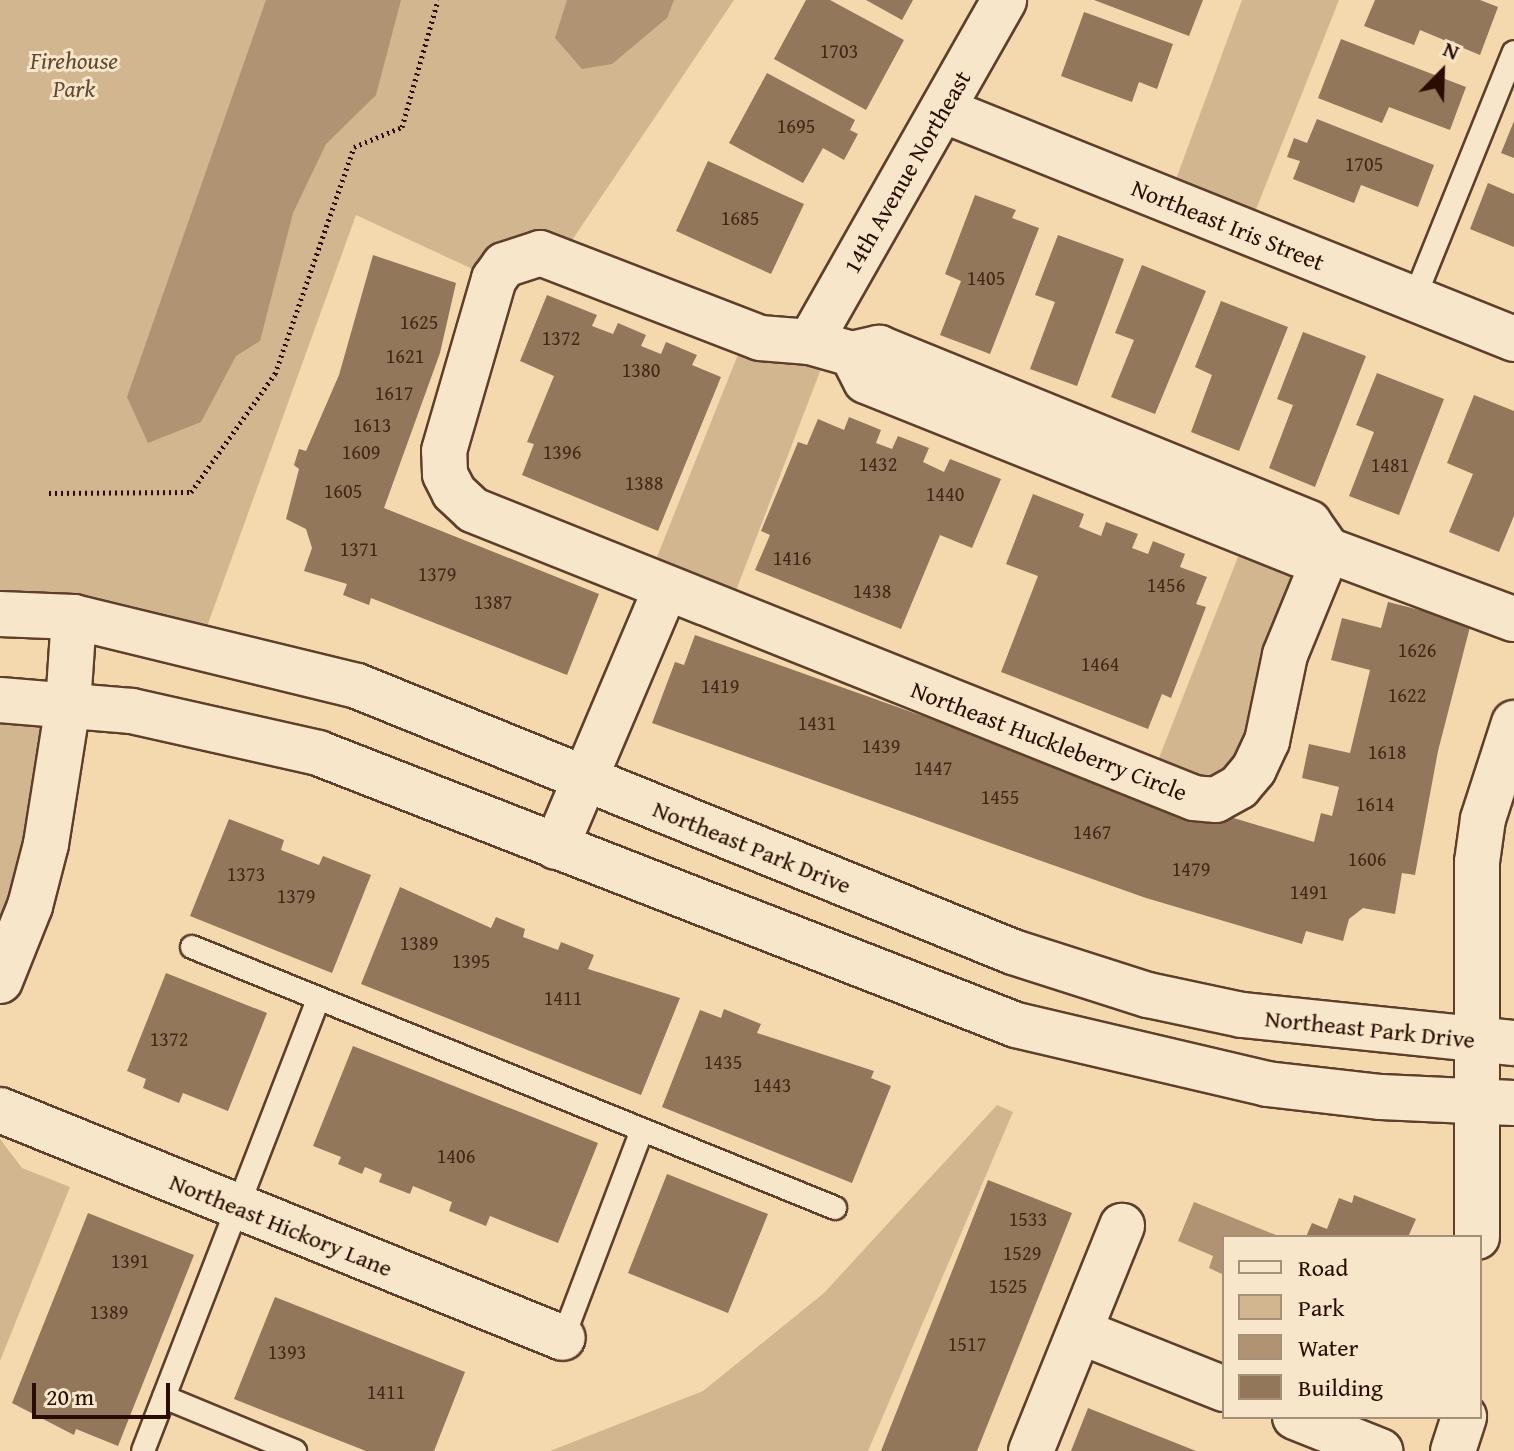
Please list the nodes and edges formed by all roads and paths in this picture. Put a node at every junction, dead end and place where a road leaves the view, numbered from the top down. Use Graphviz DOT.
graph roads {
  1 [pos="438,0"];
  2 [pos="1004,0"];
  3 [pos="1514,52"];
  4 [pos="943,110"];
  5 [pos="1414,299"];
  6 [pos="1514,339"];
  7 [pos="810,342"];
  8 [pos="49,493"];
  9 [pos="1328,550"];
  10 [pos="665,590"];
  11 [pos="0,614"];
  12 [pos="74,617"];
  13 [pos="1514,619"];
  14 [pos="0,700"];
  15 [pos="68,705"];
  16 [pos="1514,723"];
  17 [pos="584,780"];
  18 [pos="556,847"];
  19 [pos="192,947"];
  20 [pos="0,981"];
  21 [pos="318,999"];
  22 [pos="1497,1043"];
  23 [pos="1496,1102"];
  24 [pos="0,1110"];
  25 [pos="642,1130"];
  26 [pos="835,1208"];
  27 [pos="237,1209"];
  28 [pos="1122,1226"];
  29 [pos="1477,1235"];
  30 [pos="1081,1332"];
  31 [pos="563,1338"];
  32 [pos="1222,1388"];
  33 [pos="164,1397"];
  34 [pos="1300,1419"];
  35 [pos="1463,1419"];
  36 [pos="143,1451"];
  37 [pos="295,1451"];
  38 [pos="1031,1451"];
  39 [pos="1380,1451"];
  40 [pos="1453,1451"];
  1 -- 8 [label="path"];
  2 -- 4 [label="street, 14th Avenue Northeast"];
  3 -- 5 [label="lane"];
  4 -- 5 [label="street, Northeast Iris Street"];
  4 -- 7 [label="street, 14th Avenue Northeast"];
  5 -- 6 [label="street, Northeast Iris Street"];
  7 -- 9 [label="street, Northeast Huckleberry Circle"];
  7 -- 10 [label="street, Northeast Huckleberry Circle"];
  9 -- 10 [label="street, Northeast Huckleberry Circle"];
  9 -- 13 [label="street, Northeast Huckleberry Circle"];
  10 -- 17 [label="street"];
  11 -- 12 [label="street, Northeast Park Drive"];
  12 -- 15 [label="street"];
  12 -- 17 [label="street, Northeast Park Drive"];
  14 -- 15 [label="street"];
  15 -- 18 [label="street"];
  15 -- 20 [label="street"];
  16 -- 22 [label="street"];
  17 -- 18 [label="street"];
  17 -- 22 [label="street, Northeast Park Drive"];
  18 -- 23 [label="street"];
  19 -- 21 [label="lane"];
  21 -- 25 [label="lane"];
  21 -- 27 [label="lane"];
  22 -- 23 [label="street"];
  23 -- 29 [label="street"];
  24 -- 27 [label="street, Northeast Hickory Lane"];
  25 -- 26 [label="lane"];
  25 -- 31 [label="lane"];
  27 -- 31 [label="street, Northeast Hickory Lane"];
  27 -- 33 [label="lane"];
  28 -- 30 [label="street"];
  30 -- 32 [label="street"];
  30 -- 38 [label="street"];
  33 -- 36 [label="lane"];
  33 -- 37 [label="lane"];
  34 -- 39 [label="street"];
  35 -- 40 [label="street"];
}
